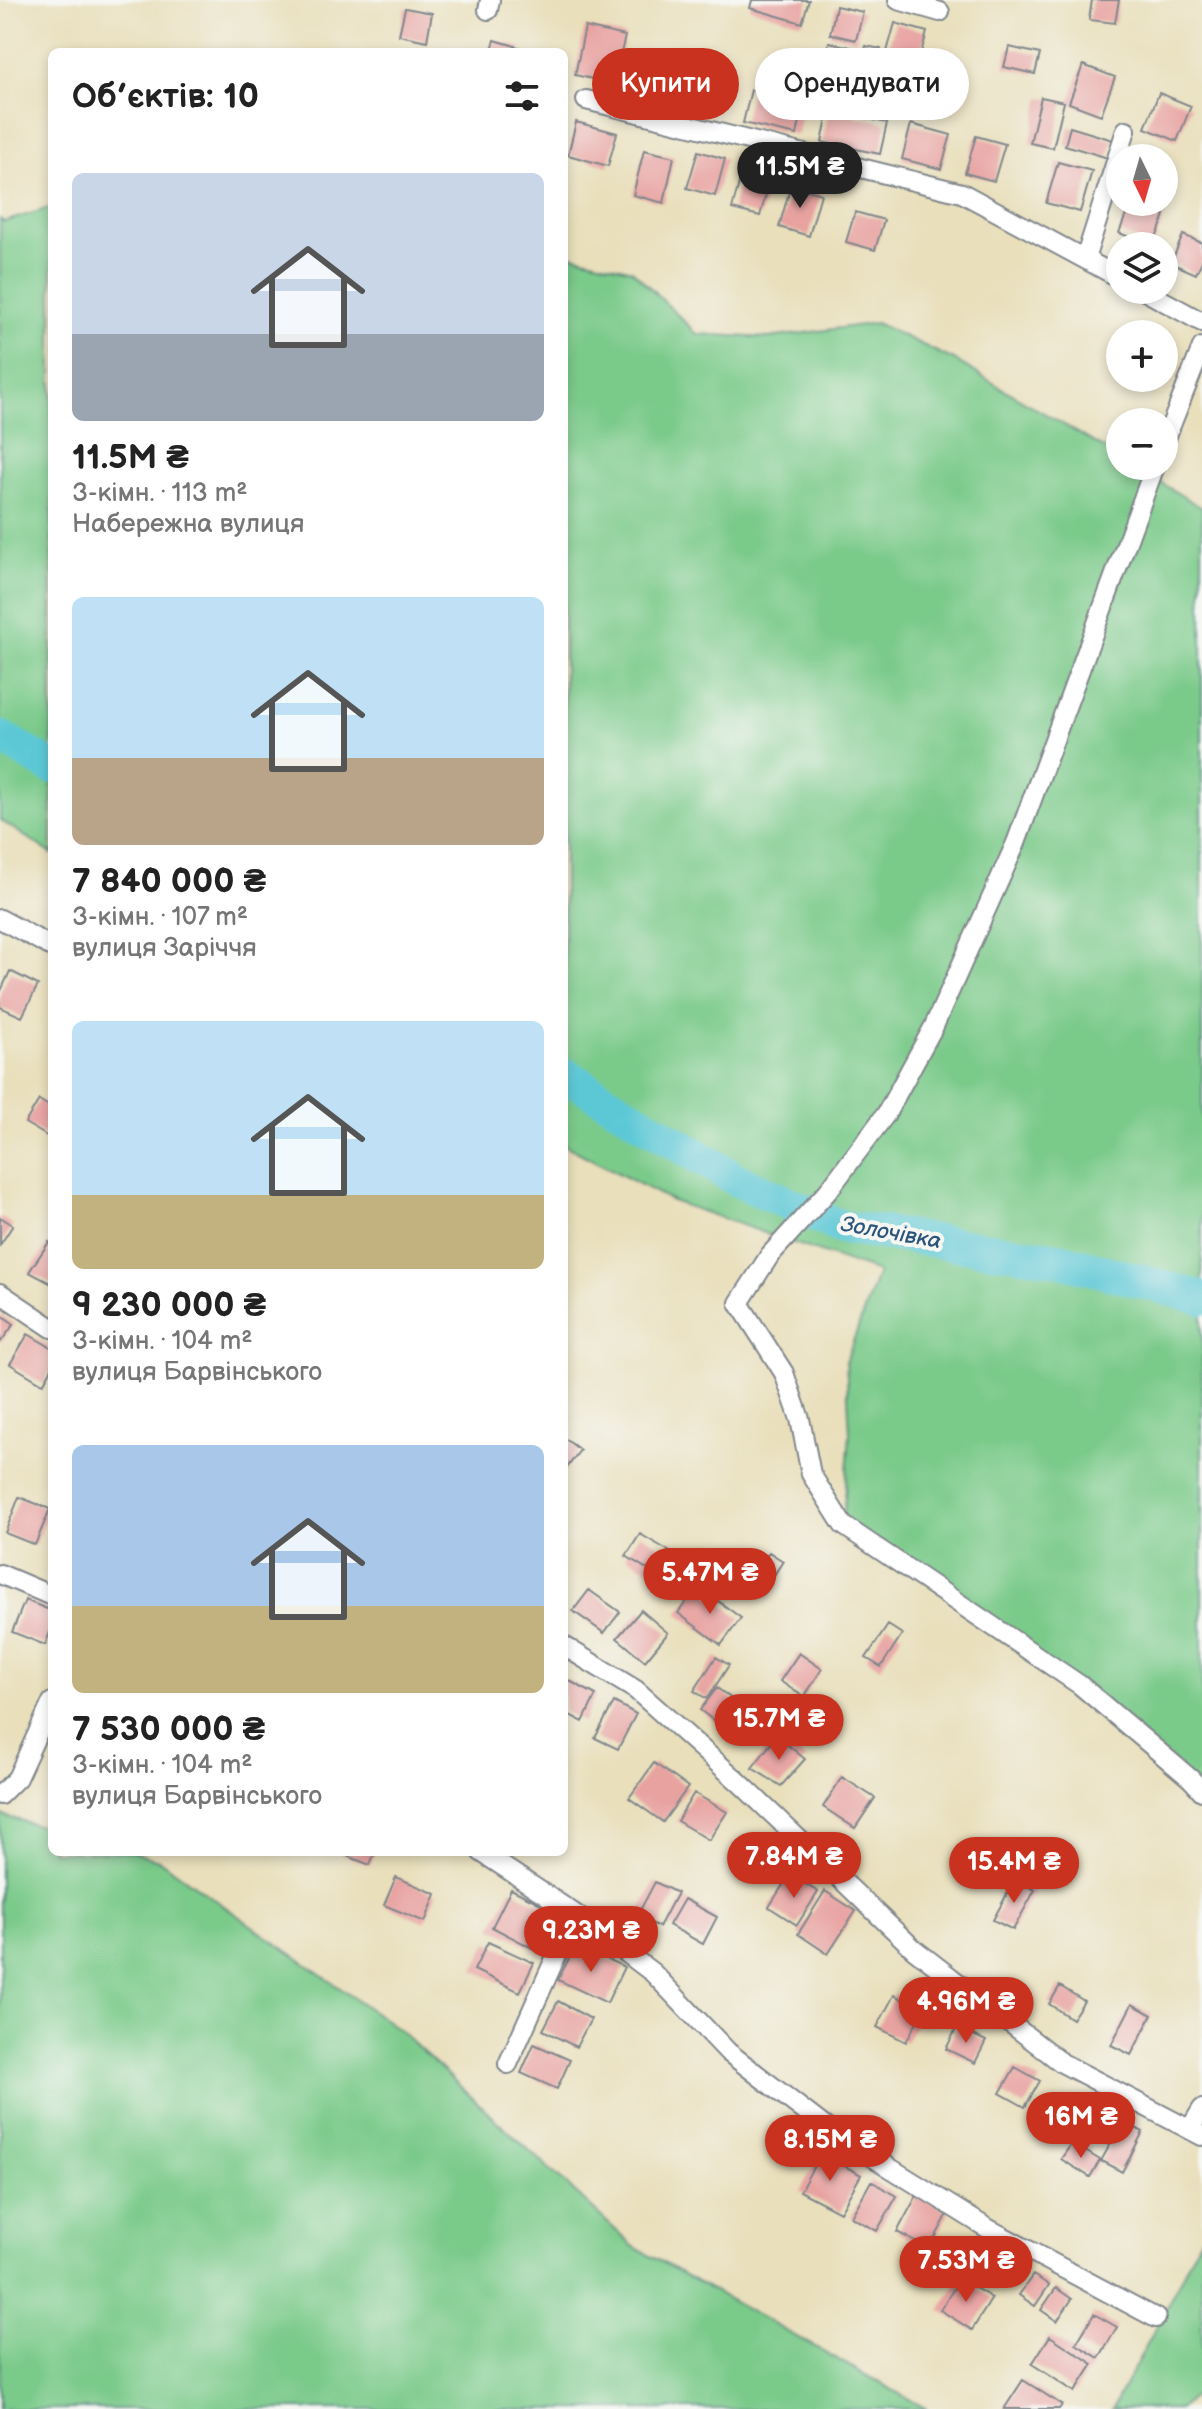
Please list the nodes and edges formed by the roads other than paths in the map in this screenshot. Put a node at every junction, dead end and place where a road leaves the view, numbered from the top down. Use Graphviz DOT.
graph roads {
  1 [pos="898,0"];
  2 [pos="940,12"];
  3 [pos="586,100"];
  4 [pos="1126,130"];
  5 [pos="1085,259"];
  6 [pos="1106,270"];
  7 [pos="1169,304"];
  8 [pos="1202,322"];
  9 [pos="1202,347"];
  10 [pos="1178,408"];
  11 [pos="1150,480"];
  12 [pos="0,919"];
  13 [pos="48,945"];
  14 [pos="0,1293"];
  15 [pos="48,1325"];
  16 [pos="0,1574"];
  17 [pos="48,1594"];
  18 [pos="568,1648"];
  19 [pos="48,1711"];
  20 [pos="1202,1791"];
  21 [pos="0,1795"];
  22 [pos="487,1856"];
  23 [pos="575,1914"];
  24 [pos="508,2064"];
  25 [pos="1202,2109"];
  26 [pos="1196,2132"];
  27 [pos="1156,2318"];
  1 -- 2 [label="street"];
  3 -- 5 [label="street"];
  4 -- 5 [label="street"];
  5 -- 6 [label="street"];
  7 -- 8 [label="street"];
  9 -- 10 [label="street"];
  11 -- 20 [label="street"];
  12 -- 13 [label="street"];
  14 -- 15 [label="street"];
  16 -- 17 [label="street"];
  18 -- 26 [label="street"];
  19 -- 21 [label="street"];
  22 -- 23 [label="street"];
  23 -- 24 [label="street"];
  23 -- 27 [label="street"];
  25 -- 26 [label="street"];
}
